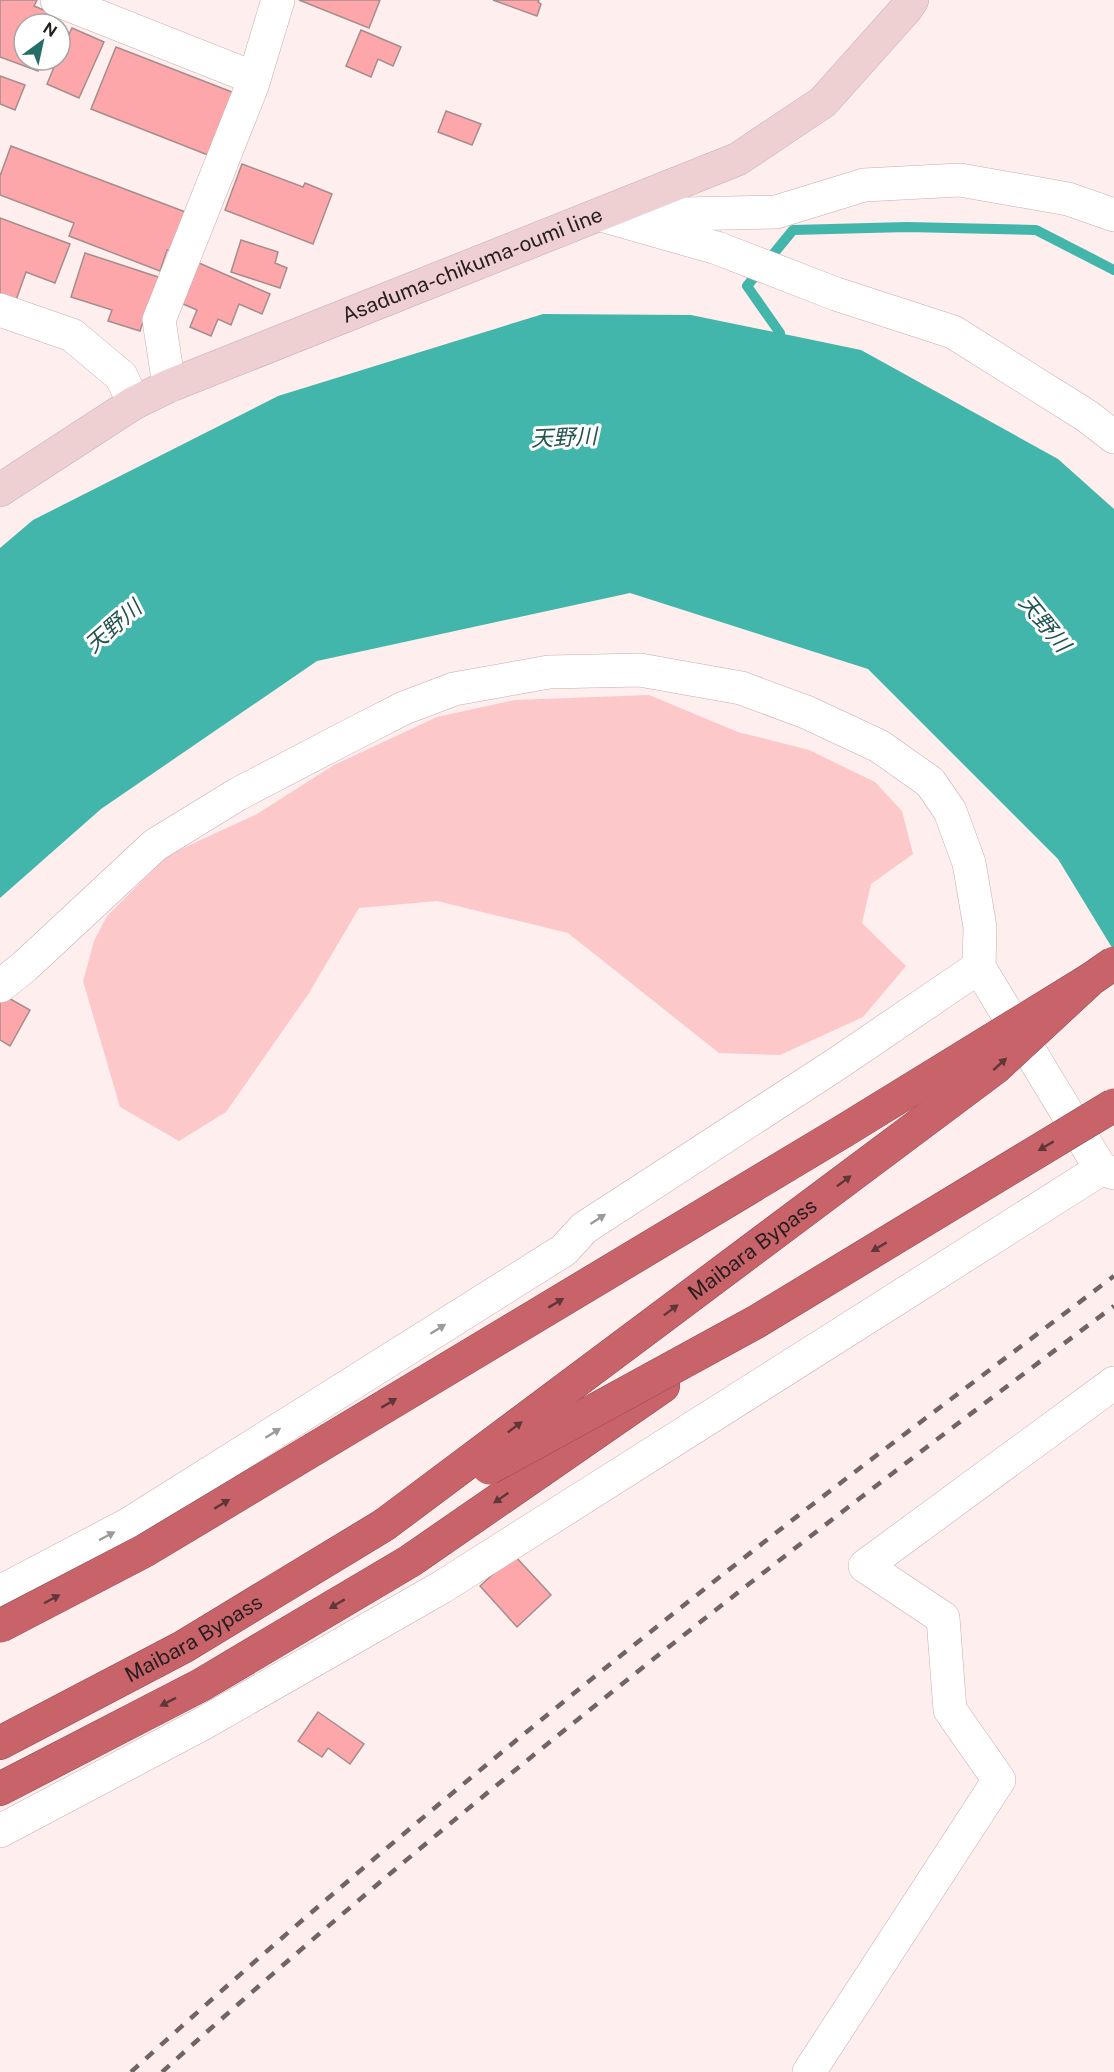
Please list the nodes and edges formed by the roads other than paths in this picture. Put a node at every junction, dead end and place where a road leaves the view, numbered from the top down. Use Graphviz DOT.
graph roads {
  1 [pos="57,0"];
  2 [pos="278,0"];
  3 [pos="912,0"];
  4 [pos="254,78"];
  5 [pos="601,215"];
  6 [pos="1114,215"];
  7 [pos="0,310"];
  8 [pos="169,386"];
  9 [pos="135,403"];
  10 [pos="1114,437"];
  11 [pos="0,490"];
  12 [pos="979,967"];
  13 [pos="1102,971"];
  14 [pos="0,986"];
  15 [pos="1114,1105"];
  16 [pos="1108,1171"];
  17 [pos="756,1322"];
  18 [pos="1114,1383"];
  19 [pos="384,1525"];
  20 [pos="0,1592"];
  21 [pos="0,1626"];
  22 [pos="0,1743"];
  23 [pos="0,1789"];
  24 [pos="0,1831"];
  25 [pos="809,2072"];
  1 -- 4 [label="street"];
  2 -- 4 [label="street"];
  3 -- 5 [label="main road, Asaduma-chikuma-oumi line"];
  4 -- 8 [label="street"];
  5 -- 6 [label="street"];
  5 -- 8 [label="main road, Asaduma-chikuma-oumi line"];
  5 -- 10 [label="street"];
  7 -- 9 [label="street"];
  8 -- 9 [label="main road, Asaduma-chikuma-oumi line"];
  9 -- 11 [label="main road, Asaduma-chikuma-oumi line"];
  12 -- 14 [label="street"];
  12 -- 16 [label="street"];
  20 -- 12 [label="street, one-way"];
  19 -- 13 [label="highway, Maibara Bypass, one-way, bridge"];
  21 -- 13 [label="highway, one-way, bridge"];
  15 -- 17 [label="highway, Maibara Bypass, one-way, bridge"];
  16 -- 24 [label="street"];
  17 -- 19 [label="highway, Maibara Bypass, bridge"];
  17 -- 23 [label="highway, one-way, bridge"];
  18 -- 25 [label="street"];
  19 -- 22 [label="highway, Maibara Bypass"];
}
